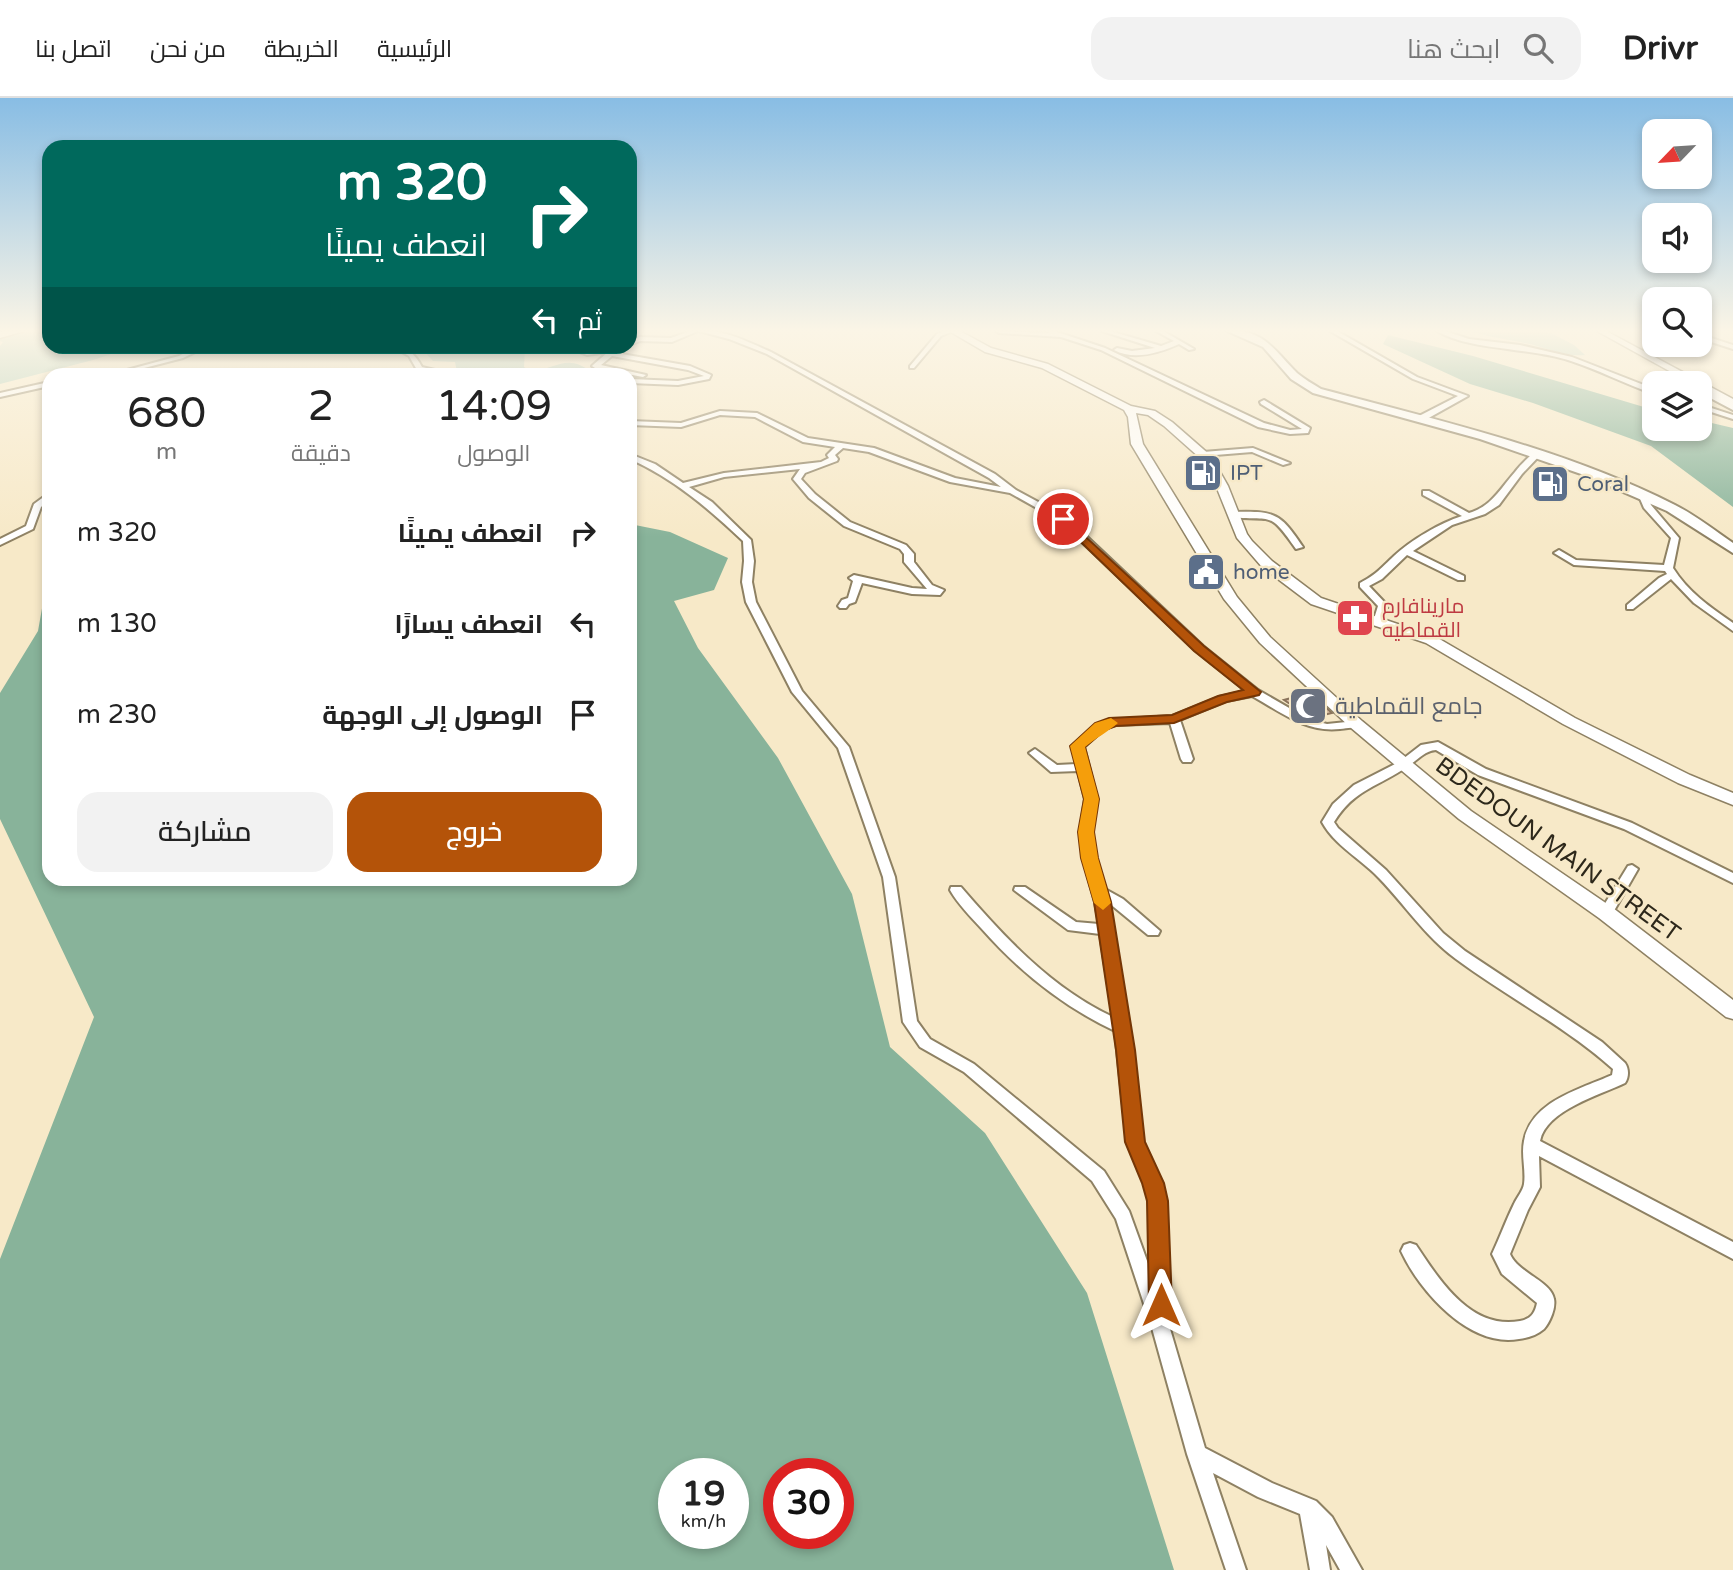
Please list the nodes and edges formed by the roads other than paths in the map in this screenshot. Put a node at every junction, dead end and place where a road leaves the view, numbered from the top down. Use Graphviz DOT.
graph roads {
  1 [pos="854,400"];
  2 [pos="1112,400"];
  3 [pos="1217,400"];
  4 [pos="1351,400"];
  5 [pos="1457,400"];
  6 [pos="1264,402"];
  7 [pos="1128,408"];
  8 [pos="1712,411"];
  9 [pos="1422,418"];
  10 [pos="1733,418"];
  11 [pos="637,423"];
  12 [pos="841,446"];
  13 [pos="1538,453"];
  14 [pos="1203,454"];
  15 [pos="637,459"];
  16 [pos="1286,463"];
  17 [pos="814,466"];
  18 [pos="682,486"];
  19 [pos="1013,492"];
  20 [pos="1426,493"];
  21 [pos="1642,494"];
  22 [pos="42,502"];
  23 [pos="1234,515"];
  24 [pos="1468,516"];
  25 [pos="0,542"];
  26 [pos="1299,547"];
  27 [pos="1733,549"];
  28 [pos="1406,551"];
  29 [pos="1559,553"];
  30 [pos="1670,571"];
  31 [pos="1461,578"];
  32 [pos="843,606"];
  33 [pos="1630,607"];
  34 [pos="1378,622"];
  35 [pos="1733,628"];
  36 [pos="1254,692"];
  37 [pos="1174,719"];
  38 [pos="1356,724"];
  39 [pos="1035,753"];
  40 [pos="1186,758"];
  41 [pos="1403,765"];
  42 [pos="1082,767"];
  43 [pos="1733,799"];
  44 [pos="1632,869"];
  45 [pos="1733,877"];
  46 [pos="956,890"];
  47 [pos="1020,890"];
  48 [pos="1100,892"];
  49 [pos="1606,913"];
  50 [pos="1106,930"];
  51 [pos="1153,931"];
  52 [pos="1733,1011"];
  53 [pos="1121,1027"];
  54 [pos="1531,1144"];
  55 [pos="1410,1251"];
  56 [pos="1733,1251"];
  57 [pos="1161,1328"];
  58 [pos="1197,1454"];
  59 [pos="1309,1508"];
  60 [pos="1236,1570"];
  61 [pos="1320,1570"];
  62 [pos="1352,1570"];
  1 -- 19 [label="street"];
  2 -- 7 [label="main road"];
  3 -- 6 [label="street"];
  4 -- 9 [label="main road"];
  5 -- 9 [label="street"];
  7 -- 14 [label="main road"];
  7 -- 38 [label="main road, BDEDOUN MAIN STREET"];
  8 -- 10 [label="street"];
  9 -- 13 [label="main road"];
  11 -- 12 [label="street"];
  12 -- 17 [label="street"];
  12 -- 19 [label="street"];
  13 -- 21 [label="main road"];
  13 -- 24 [label="street"];
  14 -- 16 [label="street"];
  14 -- 23 [label="main road"];
  15 -- 18 [label="street"];
  17 -- 18 [label="street"];
  17 -- 32 [label="street"];
  18 -- 57 [label="street"];
  19 -- 36 [label="street"];
  20 -- 24 [label="street"];
  21 -- 27 [label="main road"];
  21 -- 30 [label="street"];
  22 -- 25 [label="street"];
  23 -- 26 [label="street"];
  23 -- 34 [label="main road"];
  24 -- 28 [label="street"];
  28 -- 31 [label="street"];
  28 -- 34 [label="street"];
  29 -- 30 [label="street"];
  30 -- 33 [label="street"];
  30 -- 35 [label="street"];
  34 -- 43 [label="main road"];
  36 -- 37 [label="street"];
  36 -- 38 [label="street"];
  37 -- 40 [label="street"];
  37 -- 42 [label="street"];
  38 -- 41 [label="main road, BDEDOUN MAIN STREET"];
  39 -- 42 [label="street"];
  41 -- 45 [label="street"];
  41 -- 49 [label="main road, BDEDOUN MAIN STREET"];
  41 -- 54 [label="street"];
  42 -- 48 [label="street"];
  44 -- 49 [label="street"];
  46 -- 53 [label="street"];
  47 -- 50 [label="street"];
  48 -- 50 [label="street"];
  48 -- 51 [label="street"];
  49 -- 52 [label="main road, BDEDOUN MAIN STREET"];
  50 -- 53 [label="street"];
  53 -- 57 [label="street"];
  54 -- 55 [label="street"];
  54 -- 56 [label="street"];
  57 -- 58 [label="street"];
  58 -- 59 [label="street"];
  58 -- 60 [label="street"];
  59 -- 61 [label="street"];
  59 -- 62 [label="street"];
}
